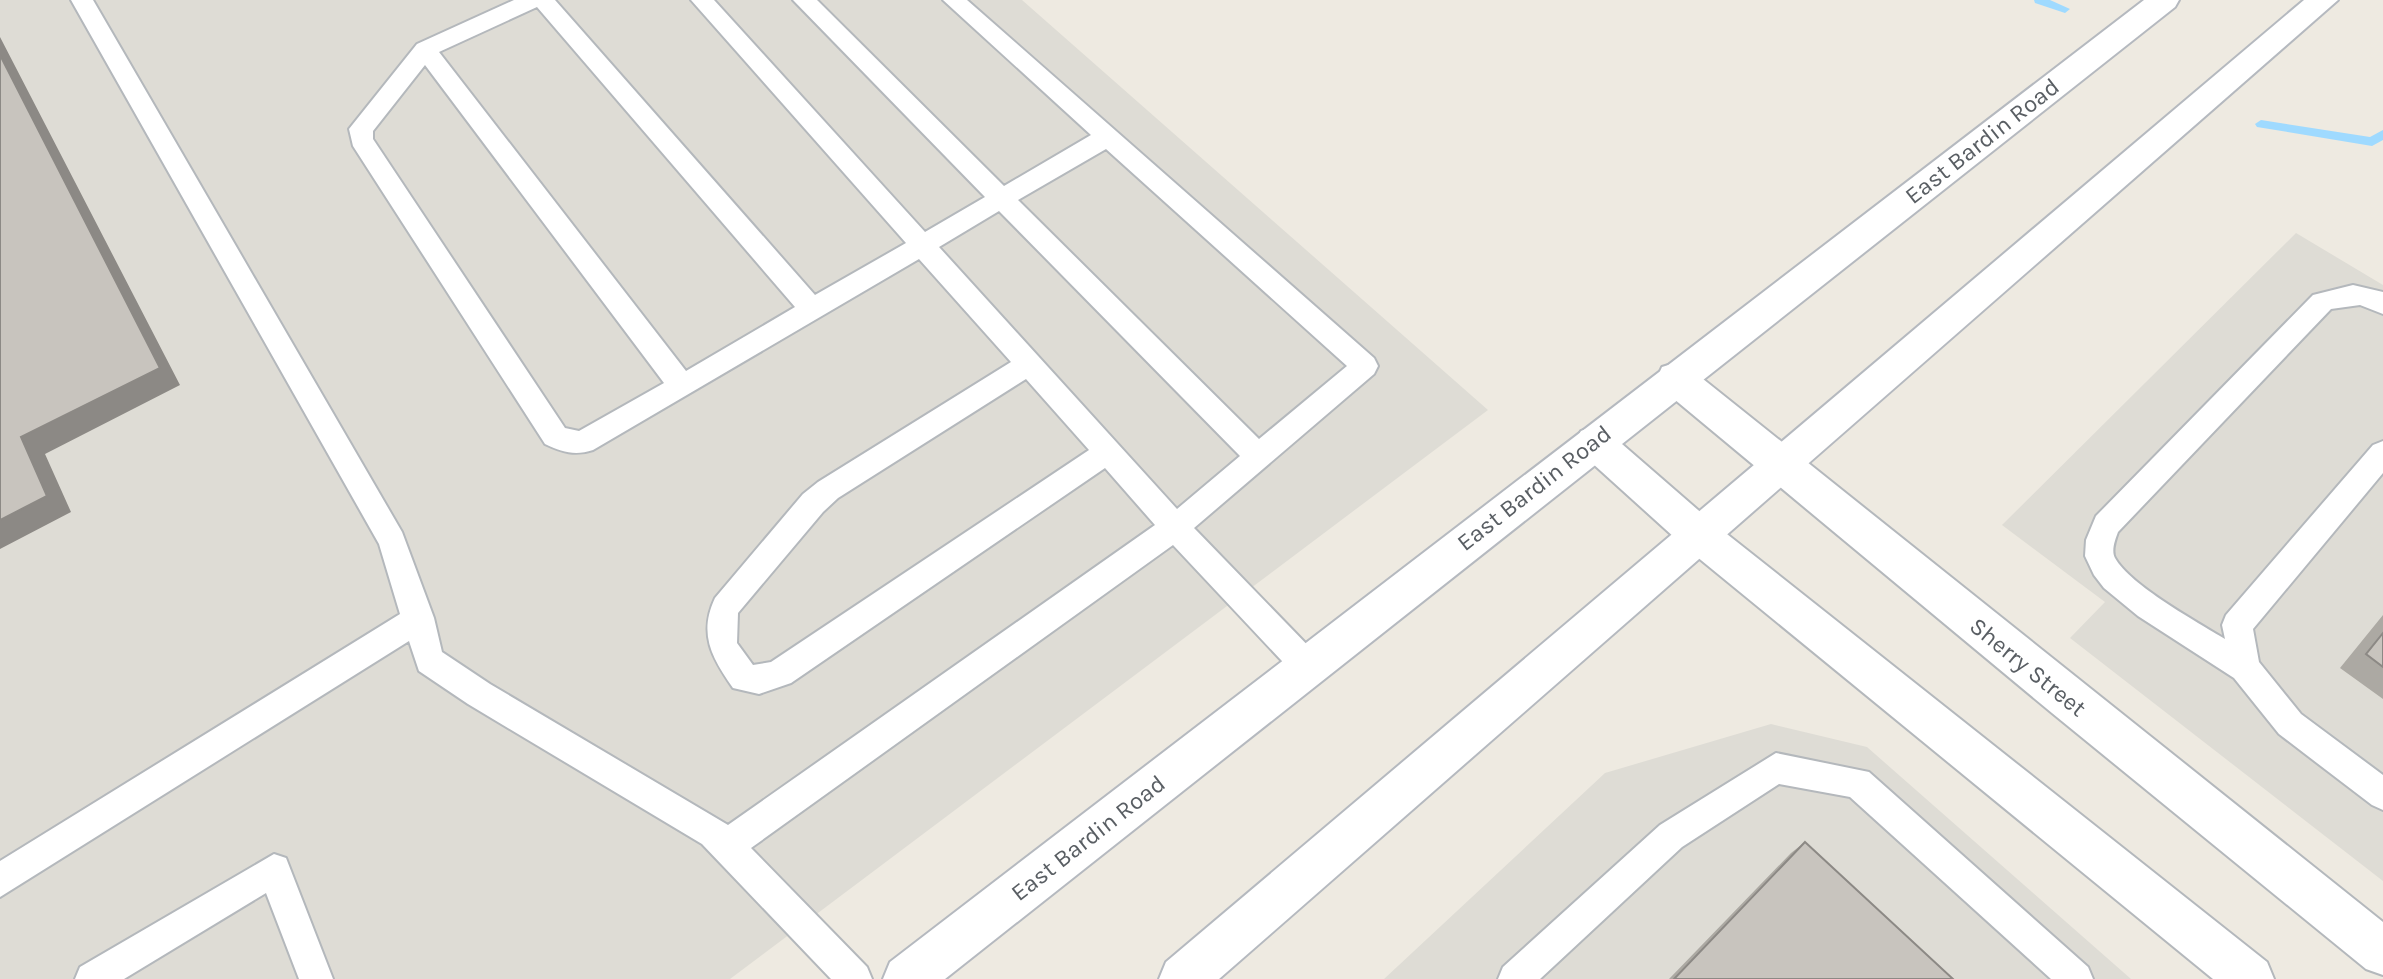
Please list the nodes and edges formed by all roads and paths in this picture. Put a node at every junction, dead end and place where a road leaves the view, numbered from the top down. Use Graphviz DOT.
graph roads {
  1 [pos="82,0"];
  2 [pos="533,0"];
  3 [pos="543,0"];
  4 [pos="702,0"];
  5 [pos="804,0"];
  6 [pos="954,0"];
  7 [pos="2164,0"];
  8 [pos="2323,0"];
  9 [pos="425,49"];
  10 [pos="1107,136"];
  11 [pos="1002,200"];
  12 [pos="923,247"];
  13 [pos="2383,304"];
  14 [pos="814,310"];
  15 [pos="1028,363"];
  16 [pos="1675,378"];
  17 [pos="682,386"];
  18 [pos="1594,442"];
  19 [pos="1107,452"];
  20 [pos="2383,453"];
  21 [pos="1258,456"];
  22 [pos="1782,464"];
  23 [pos="1175,527"];
  24 [pos="1699,535"];
  25 [pos="419,618"];
  26 [pos="1307,666"];
  27 [pos="2245,668"];
  28 [pos="2383,794"];
  29 [pos="726,846"];
  30 [pos="0,880"];
  31 [pos="2383,952"];
  32 [pos="92,979"];
  33 [pos="316,979"];
  34 [pos="855,979"];
  35 [pos="907,979"];
  36 [pos="1183,979"];
  37 [pos="1515,979"];
  38 [pos="2076,979"];
  39 [pos="2250,979"];
  1 -- 25 [label="lane"];
  2 -- 9 [label="lane"];
  3 -- 14 [label="lane"];
  4 -- 12 [label="lane"];
  5 -- 11 [label="lane"];
  6 -- 10 [label="lane"];
  7 -- 16 [label="street, East Bardin Road"];
  8 -- 22 [label="street"];
  9 -- 17 [label="lane"];
  9 -- 17 [label="lane"];
  10 -- 11 [label="lane"];
  10 -- 21 [label="lane"];
  11 -- 12 [label="lane"];
  11 -- 21 [label="lane"];
  12 -- 14 [label="lane"];
  12 -- 15 [label="lane"];
  13 -- 27 [label="lane"];
  14 -- 17 [label="lane"];
  15 -- 19 [label="lane"];
  15 -- 19 [label="lane"];
  16 -- 18 [label="street, East Bardin Road"];
  16 -- 22 [label="street, Sherry Street"];
  18 -- 24 [label="street"];
  18 -- 26 [label="street, East Bardin Road"];
  19 -- 23 [label="lane"];
  20 -- 27 [label="lane"];
  21 -- 23 [label="lane"];
  22 -- 24 [label="street"];
  22 -- 31 [label="street, Sherry Street"];
  23 -- 26 [label="lane"];
  23 -- 29 [label="lane"];
  24 -- 36 [label="street"];
  24 -- 39 [label="street"];
  25 -- 29 [label="lane"];
  25 -- 30 [label="lane"];
  26 -- 35 [label="street, East Bardin Road"];
  27 -- 28 [label="lane"];
  29 -- 34 [label="lane"];
  32 -- 33 [label="lane"];
  37 -- 38 [label="lane"];
}
